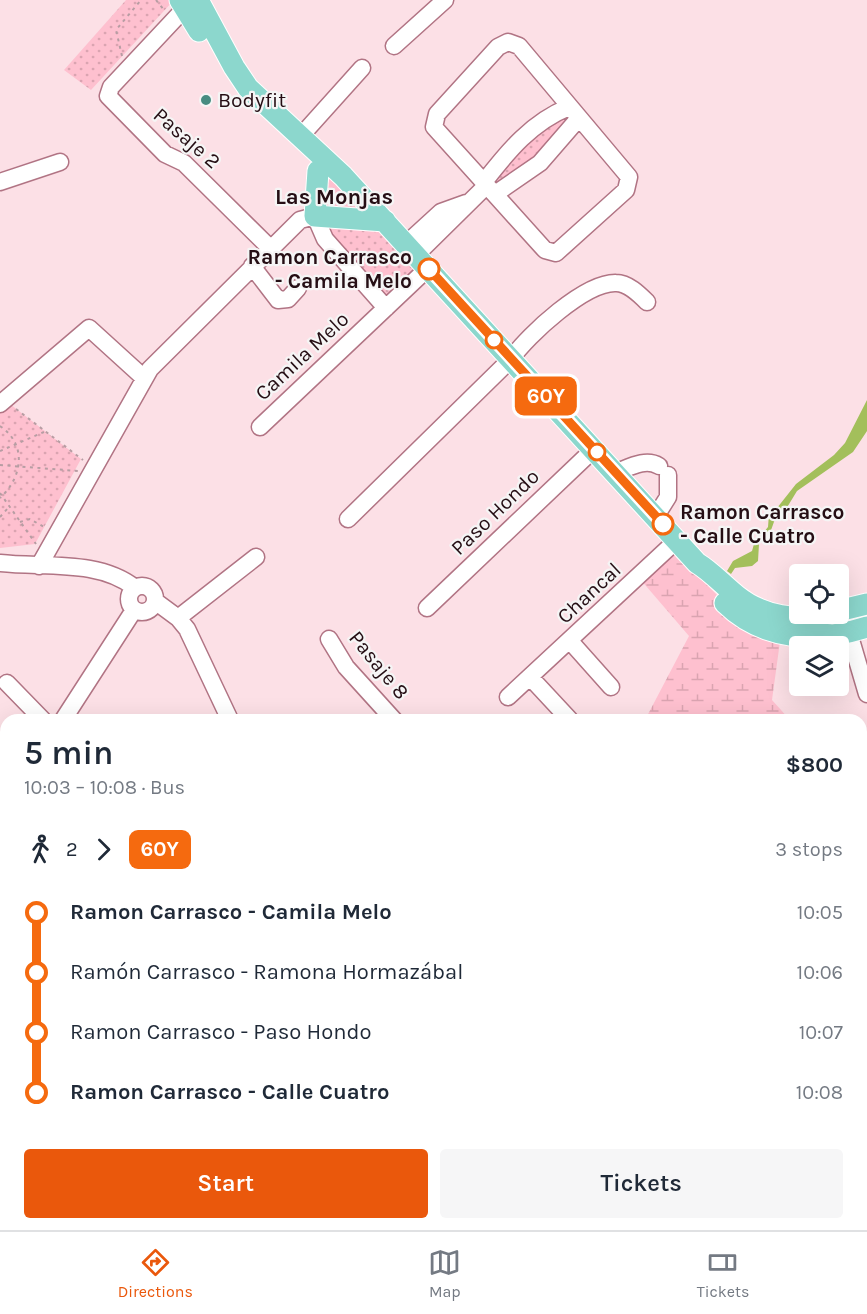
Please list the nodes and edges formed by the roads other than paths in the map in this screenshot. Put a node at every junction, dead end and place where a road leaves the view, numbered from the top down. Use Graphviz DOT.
graph roads {
  1 [pos="445,0"];
  2 [pos="188,2"];
  3 [pos="394,46"];
  4 [pos="362,68"];
  5 [pos="574,112"];
  6 [pos="300,137"];
  7 [pos="60,162"];
  8 [pos="326,169"];
  9 [pos="0,182"];
  10 [pos="489,187"];
  11 [pos="315,216"];
  12 [pos="385,220"];
  13 [pos="270,248"];
  14 [pos="416,256"];
  15 [pos="252,266"];
  16 [pos="298,288"];
  17 [pos="647,302"];
  18 [pos="386,308"];
  19 [pos="511,359"];
  20 [pos="144,378"];
  21 [pos="7,405"];
  22 [pos="260,428"];
  23 [pos="594,449"];
  24 [pos="616,472"];
  25 [pos="656,516"];
  26 [pos="348,519"];
  27 [pos="677,540"];
  28 [pos="255,557"];
  29 [pos="0,563"];
  30 [pos="697,563"];
  31 [pos="39,566"];
  32 [pos="135,588"];
  33 [pos="155,601"];
  34 [pos="427,608"];
  35 [pos="134,610"];
  36 [pos="849,614"];
  37 [pos="789,615"];
  38 [pos="178,618"];
  39 [pos="862,633"];
  40 [pos="329,639"];
  41 [pos="570,641"];
  42 [pos="530,677"];
  43 [pos="7,682"];
  44 [pos="611,687"];
  45 [pos="867,694"];
  46 [pos="508,698"];
  47 [pos="37,714"];
  48 [pos="68,714"];
  49 [pos="227,714"];
  50 [pos="389,714"];
  51 [pos="564,714"];
  1 -- 3 [label="street"];
  2 -- 6 [label="main road"];
  2 -- 8 [label="main road"];
  2 -- 13 [label="street, Pasaje 2"];
  4 -- 6 [label="street"];
  5 -- 10 [label="street"];
  5 -- 10 [label="street"];
  5 -- 10 [label="street"];
  5 -- 10 [label="street"];
  6 -- 8 [label="main road"];
  7 -- 9 [label="street"];
  8 -- 11 [label="main road"];
  8 -- 12 [label="main road"];
  10 -- 14 [label="street, Camila Melo"];
  11 -- 12 [label="main road"];
  11 -- 13 [label="street"];
  11 -- 18 [label="street"];
  12 -- 14 [label="main road"];
  13 -- 15 [label="street"];
  14 -- 18 [label="street, Camila Melo"];
  14 -- 19 [label="main road"];
  15 -- 16 [label="street"];
  15 -- 20 [label="street"];
  17 -- 19 [label="street"];
  18 -- 22 [label="street, Camila Melo"];
  19 -- 23 [label="main road"];
  19 -- 26 [label="street"];
  20 -- 21 [label="street"];
  20 -- 31 [label="street"];
  23 -- 24 [label="main road"];
  23 -- 34 [label="street, Paso Hondo"];
  24 -- 25 [label="main road"];
  24 -- 25 [label="street"];
  25 -- 27 [label="main road"];
  27 -- 30 [label="main road"];
  27 -- 41 [label="street, Chancal"];
  28 -- 38 [label="street"];
  29 -- 31 [label="street"];
  30 -- 37 [label="main road"];
  30 -- 39 [label="main road"];
  31 -- 32 [label="street"];
  32 -- 33 [label="street"];
  32 -- 35 [label="street"];
  33 -- 35 [label="street"];
  33 -- 38 [label="street"];
  35 -- 48 [label="street"];
  36 -- 39 [label="street"];
  38 -- 49 [label="street"];
  39 -- 45 [label="street"];
  40 -- 50 [label="street, Pasaje 8"];
  41 -- 42 [label="street, Chancal"];
  41 -- 44 [label="street"];
  42 -- 46 [label="street, Chancal"];
  42 -- 51 [label="street"];
  43 -- 47 [label="street"];
}
